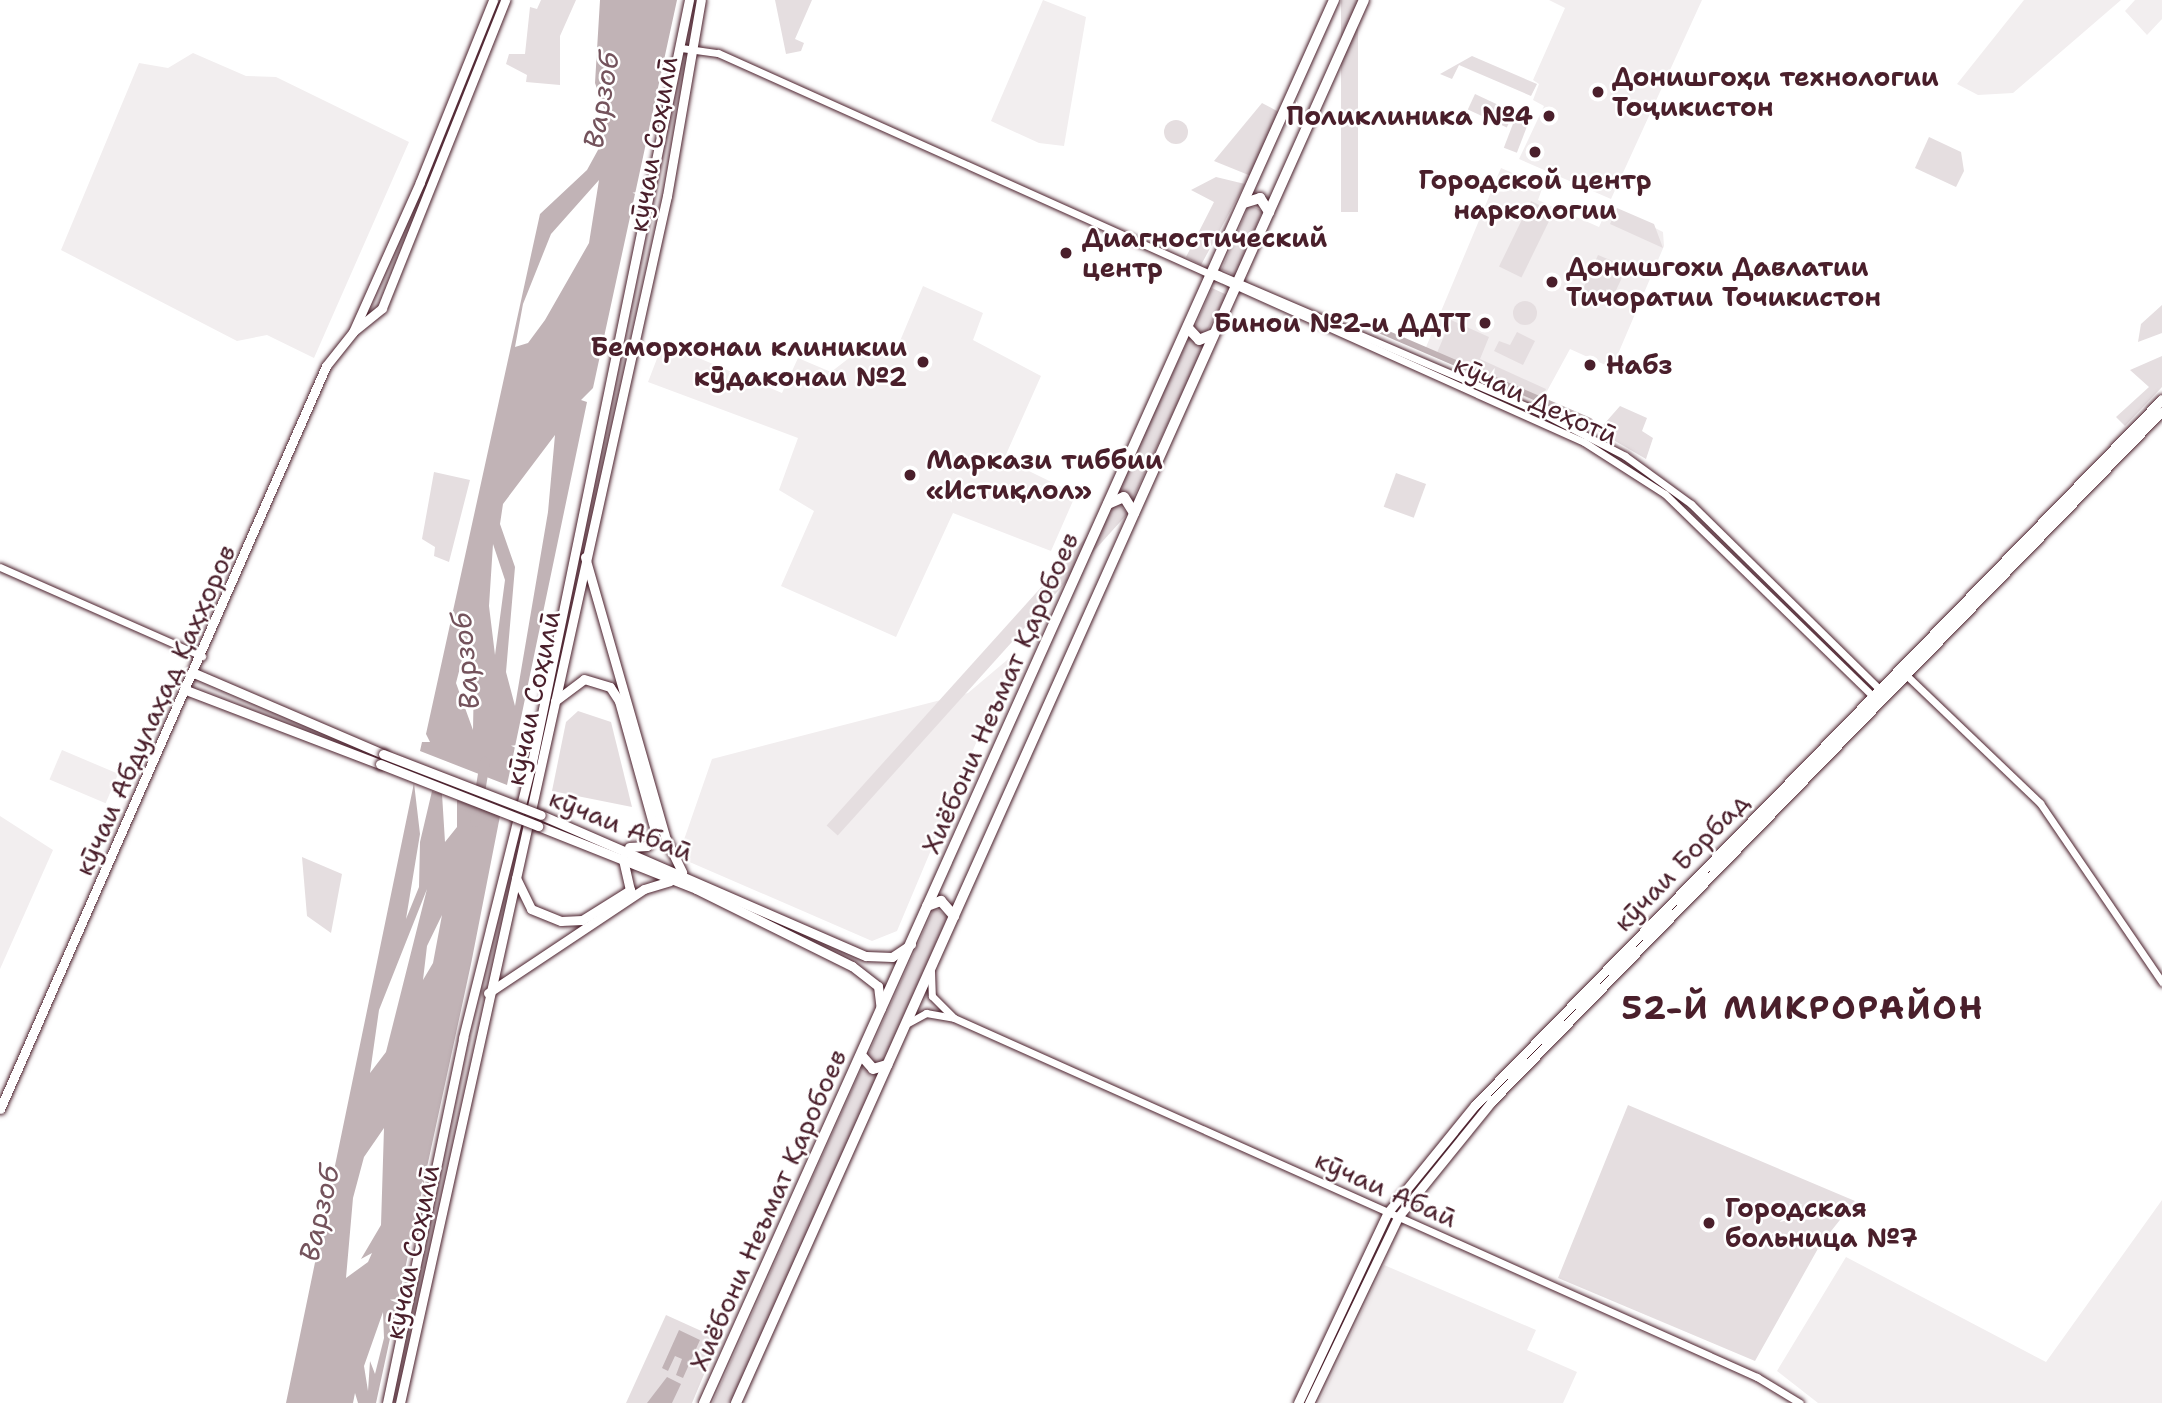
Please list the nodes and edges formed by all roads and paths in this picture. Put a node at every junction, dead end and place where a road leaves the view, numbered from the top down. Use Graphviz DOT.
graph roads {
  1 [pos="493,0"];
  2 [pos="505,0"];
  3 [pos="689,0"];
  4 [pos="701,0"];
  5 [pos="1334,0"];
  6 [pos="1364,0"];
  7 [pos="681,48"];
  8 [pos="692,49"];
  9 [pos="656,169"];
  10 [pos="672,172"];
  11 [pos="1243,204"];
  12 [pos="1269,212"];
  13 [pos="1209,273"];
  14 [pos="1236,284"];
  15 [pos="1188,328"];
  16 [pos="353,332"];
  17 [pos="1214,334"];
  18 [pos="2162,399"];
  19 [pos="2162,411"];
  20 [pos="1108,505"];
  21 [pos="1134,514"];
  22 [pos="585,556"];
  23 [pos="0,567"];
  24 [pos="202,656"];
  25 [pos="194,673"];
  26 [pos="1905,674"];
  27 [pos="186,690"];
  28 [pos="1878,695"];
  29 [pos="553,702"];
  30 [pos="628,847"];
  31 [pos="622,858"];
  32 [pos="682,872"];
  33 [pos="515,877"];
  34 [pos="676,881"];
  35 [pos="927,906"];
  36 [pos="954,916"];
  37 [pos="911,944"];
  38 [pos="931,968"];
  39 [pos="2162,982"];
  40 [pos="488,993"];
  41 [pos="881,1009"];
  42 [pos="954,1017"];
  43 [pos="906,1024"];
  44 [pos="861,1055"];
  45 [pos="887,1065"];
  46 [pos="0,1109"];
  47 [pos="434,1182"];
  48 [pos="448,1185"];
  49 [pos="1388,1212"];
  50 [pos="427,1214"];
  51 [pos="1398,1217"];
  52 [pos="442,1218"];
  53 [pos="387,1403"];
  54 [pos="400,1403"];
  55 [pos="704,1403"];
  56 [pos="736,1403"];
  57 [pos="1298,1403"];
  58 [pos="1309,1403"];
  59 [pos="1800,1403"];
  1 -- 16 [label="main road, кӯчаи Абдулаҳад Қаҳҳоров"];
  2 -- 16 [label="main road, кӯчаи Абдулаҳад Қаҳҳоров"];
  3 -- 7 [label="main road, кӯчаи Соҳилӣ"];
  4 -- 8 [label="main road, кӯчаи Соҳилӣ"];
  5 -- 11 [label="highway, Хиёбони Неъмат Қаробоев"];
  6 -- 12 [label="highway, Хиёбони Неъмат Қаробоев"];
  7 -- 8 [label="street, кӯчаи Деҳотӣ"];
  7 -- 9 [label="main road, кӯчаи Соҳилӣ"];
  8 -- 10 [label="main road, кӯчаи Соҳилӣ"];
  8 -- 13 [label="street, кӯчаи Деҳотӣ"];
  9 -- 10 [label="main road"];
  9 -- 47 [label="main road, кӯчаи Соҳилӣ"];
  10 -- 22 [label="main road, кӯчаи Соҳилӣ"];
  11 -- 12 [label="highway"];
  11 -- 13 [label="highway, Хиёбони Неъмат Қаробоев"];
  12 -- 14 [label="highway, Хиёбони Неъмат Қаробоев"];
  13 -- 14 [label="street, кӯчаи Деҳотӣ"];
  13 -- 15 [label="highway, Хиёбони Неъмат Қаробоев"];
  14 -- 17 [label="highway, Хиёбони Неъмат Қаробоев"];
  14 -- 28 [label="street, кӯчаи Деҳотӣ"];
  15 -- 17 [label="highway"];
  15 -- 20 [label="highway, Хиёбони Неъмат Қаробоев"];
  16 -- 24 [label="main road, кӯчаи Абдулаҳад Қаҳҳоров"];
  17 -- 21 [label="highway, Хиёбони Неъмат Қаробоев"];
  18 -- 28 [label="main road, кӯчаи Борбад"];
  19 -- 26 [label="main road, кӯчаи Борбад"];
  20 -- 21 [label="highway"];
  20 -- 35 [label="highway, Хиёбони Неъмат Қаробоев"];
  21 -- 36 [label="highway, Хиёбони Неъмат Қаробоев"];
  22 -- 29 [label="main road, кӯчаи Соҳилӣ"];
  22 -- 32 [label="main road"];
  23 -- 24 [label="street"];
  24 -- 25 [label="main road, кӯчаи Абдулаҳад Қаҳҳоров"];
  25 -- 27 [label="main road, кӯчаи Абдулаҳад Қаҳҳоров"];
  25 -- 30 [label="main road, кӯчаи Абаӣ, bridge"];
  26 -- 28 [label="main road, кӯчаи Борбад"];
  26 -- 39 [label="street"];
  27 -- 31 [label="main road, кӯчаи Абаӣ, bridge"];
  27 -- 46 [label="main road, кӯчаи Абдулаҳад Қаҳҳоров"];
  28 -- 49 [label="main road, кӯчаи Борбад"];
  28 -- 51 [label="main road, кӯчаи Борбад"];
  29 -- 30 [label="main road"];
  29 -- 33 [label="main road, кӯчаи Соҳилӣ"];
  30 -- 32 [label="main road, кӯчаи Абаӣ"];
  31 -- 33 [label="main road"];
  31 -- 34 [label="main road, кӯчаи Абаӣ"];
  32 -- 37 [label="main road, кӯчаи Абаӣ"];
  33 -- 40 [label="main road, кӯчаи Соҳилӣ"];
  34 -- 40 [label="main road"];
  34 -- 41 [label="main road, кӯчаи Абаӣ"];
  35 -- 36 [label="highway"];
  35 -- 37 [label="highway, Хиёбони Неъмат Қаробоев"];
  36 -- 38 [label="highway, Хиёбони Неъмат Қаробоев"];
  37 -- 41 [label="highway, Хиёбони Неъмат Қаробоев"];
  38 -- 42 [label="street, кӯчаи Абаӣ"];
  38 -- 43 [label="highway, Хиёбони Неъмат Қаробоев"];
  40 -- 48 [label="main road, кӯчаи Соҳилӣ"];
  41 -- 44 [label="highway, Хиёбони Неъмат Қаробоев"];
  42 -- 43 [label="street, кӯчаи Абаӣ"];
  42 -- 49 [label="street, кӯчаи Абаӣ"];
  43 -- 45 [label="highway, Хиёбони Неъмат Қаробоев"];
  44 -- 45 [label="highway"];
  44 -- 55 [label="highway, Хиёбони Неъмат Қаробоев"];
  45 -- 56 [label="highway, Хиёбони Неъмат Қаробоев"];
  47 -- 48 [label="main road"];
  47 -- 50 [label="main road, кӯчаи Соҳилӣ"];
  48 -- 52 [label="main road, кӯчаи Соҳилӣ"];
  49 -- 51 [label="street, кӯчаи Абаӣ"];
  49 -- 57 [label="main road, кӯчаи Борбад"];
  50 -- 52 [label="main road"];
  50 -- 53 [label="main road, кӯчаи Соҳилӣ"];
  51 -- 58 [label="main road, кӯчаи Борбад"];
  51 -- 59 [label="street, кӯчаи Абаӣ"];
  52 -- 54 [label="main road, кӯчаи Соҳилӣ"];
}
